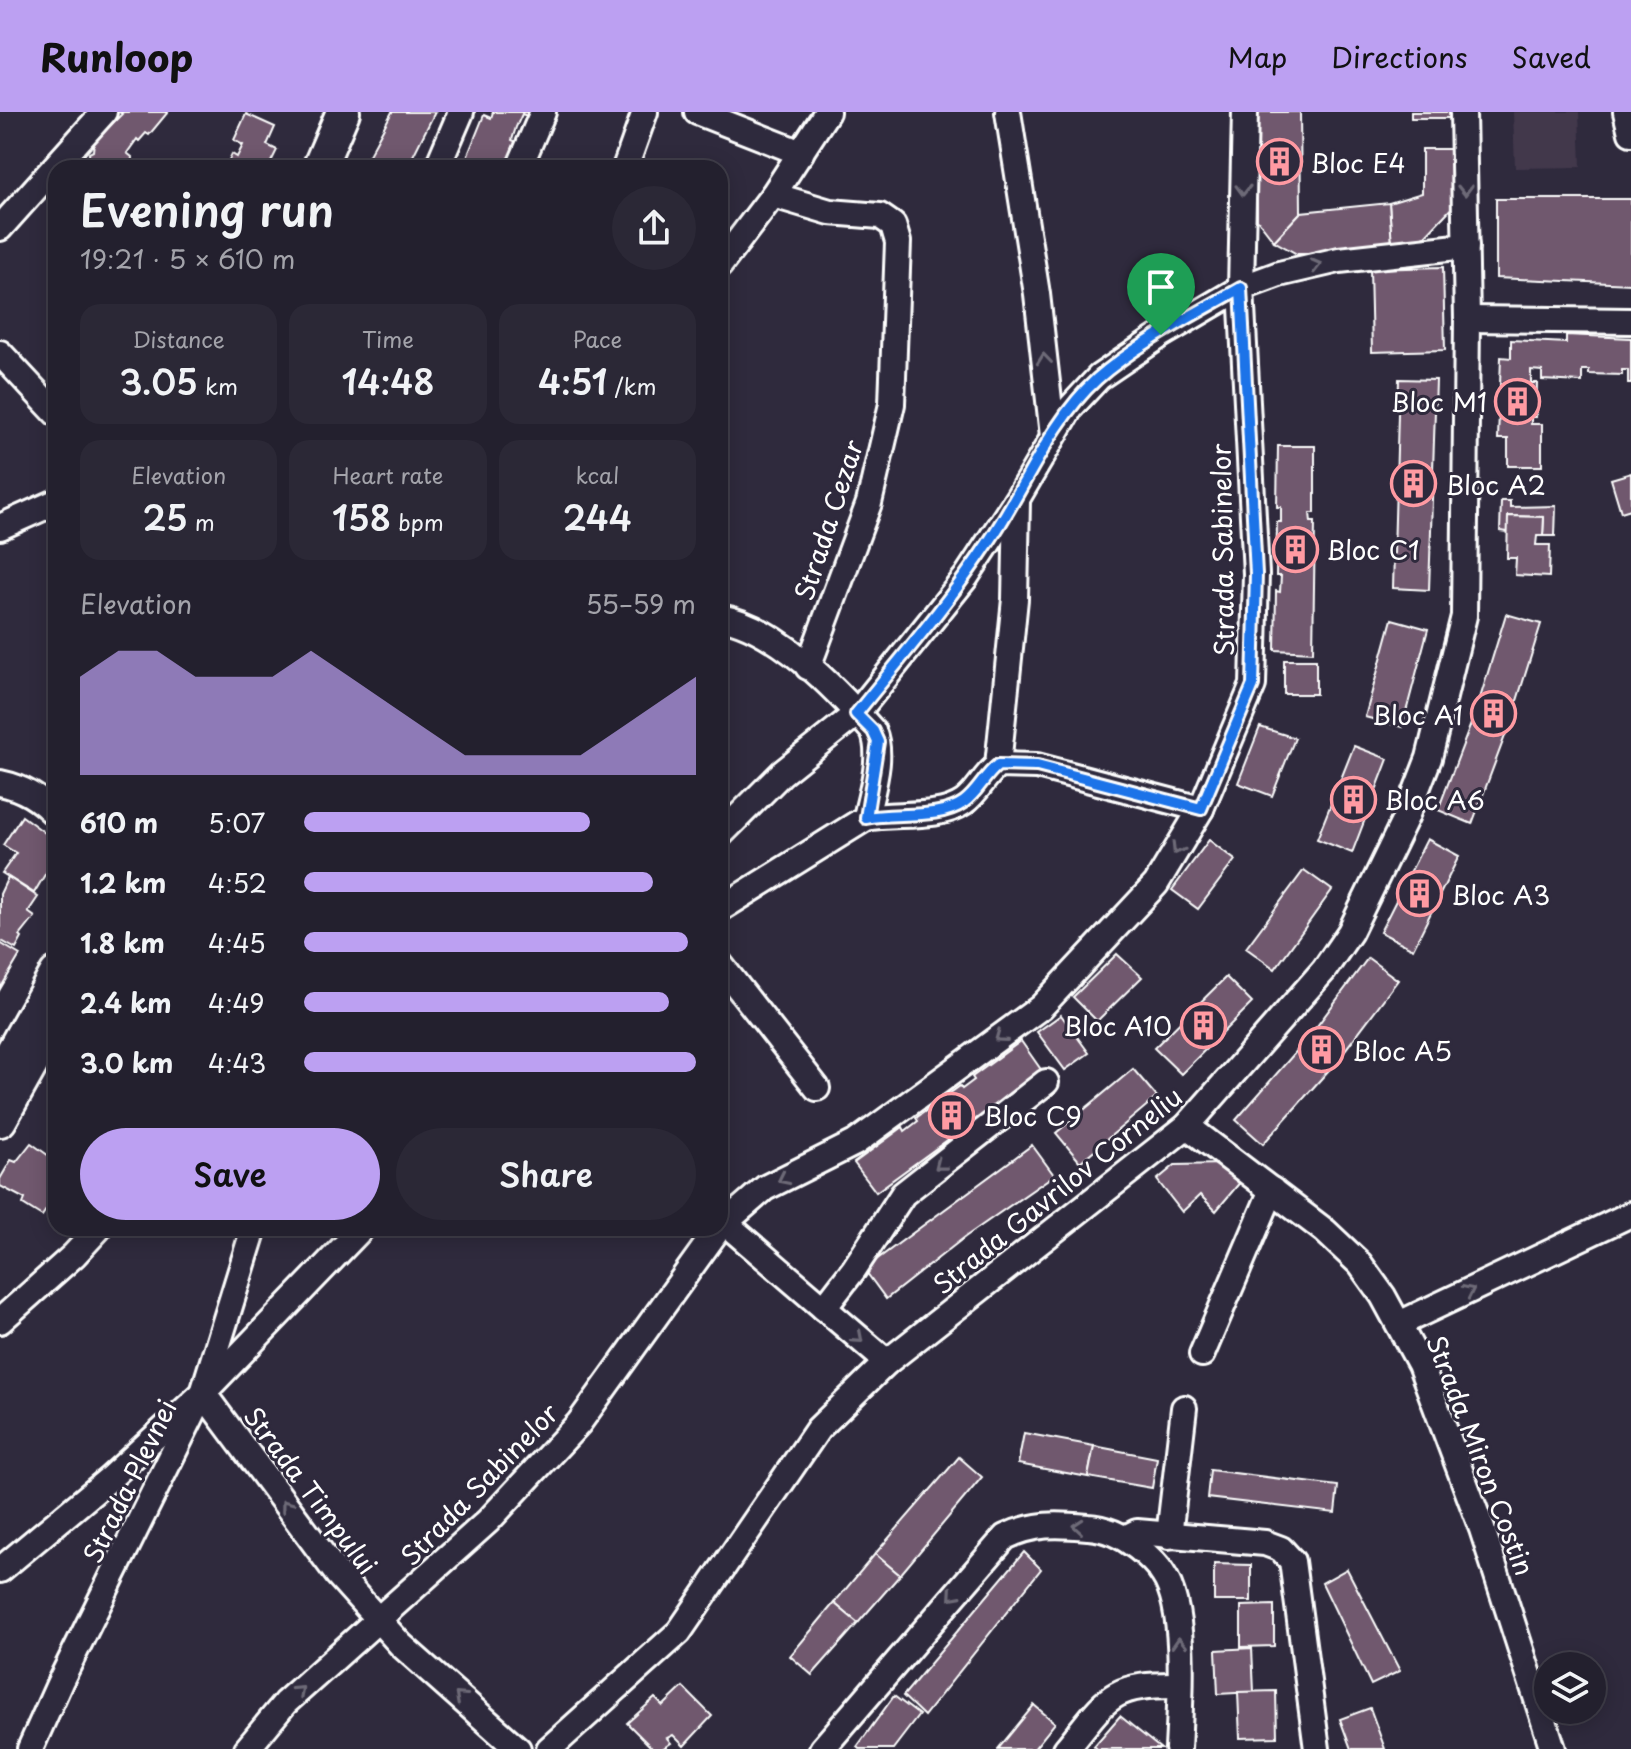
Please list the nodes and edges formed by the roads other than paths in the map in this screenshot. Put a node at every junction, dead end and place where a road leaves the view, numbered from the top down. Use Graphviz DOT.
graph roads {
  1 [pos="104,112"];
  2 [pos="343,112"];
  3 [pos="360,112"];
  4 [pos="461,112"];
  5 [pos="543,112"];
  6 [pos="645,112"];
  7 [pos="697,112"];
  8 [pos="827,112"];
  9 [pos="1008,112"];
  10 [pos="1245,112"];
  11 [pos="1463,112"];
  12 [pos="729,118"];
  13 [pos="801,153"];
  14 [pos="61,160"];
  15 [pos="322,160"];
  16 [pos="339,160"];
  17 [pos="440,160"];
  18 [pos="522,160"];
  19 [pos="628,160"];
  20 [pos="48,174"];
  21 [pos="773,195"];
  22 [pos="0,228"];
  23 [pos="1466,246"];
  24 [pos="728,254"];
  25 [pos="1241,288"];
  26 [pos="1467,319"];
  27 [pos="1631,321"];
  28 [pos="0,353"];
  29 [pos="48,404"];
  30 [pos="1053,436"];
  31 [pos="1017,499"];
  32 [pos="48,506"];
  33 [pos="0,527"];
  34 [pos="728,620"];
  35 [pos="808,667"];
  36 [pos="856,714"];
  37 [pos="998,765"];
  38 [pos="0,783"];
  39 [pos="48,806"];
  40 [pos="1201,809"];
  41 [pos="866,818"];
  42 [pos="728,827"];
  43 [pos="728,904"];
  44 [pos="728,974"];
  45 [pos="48,988"];
  46 [pos="48,1034"];
  47 [pos="0,1074"];
  48 [pos="1046,1082"];
  49 [pos="817,1088"];
  50 [pos="0,1120"];
  51 [pos="1187,1126"];
  52 [pos="1272,1190"];
  53 [pos="1631,1214"];
  54 [pos="728,1220"];
  55 [pos="728,1232"];
  56 [pos="92,1236"];
  57 [pos="252,1236"];
  58 [pos="354,1236"];
  59 [pos="714,1236"];
  60 [pos="824,1308"];
  61 [pos="0,1321"];
  62 [pos="1399,1324"];
  63 [pos="1202,1354"];
  64 [pos="887,1362"];
  65 [pos="203,1393"];
  66 [pos="1184,1408"];
  67 [pos="1169,1536"];
  68 [pos="1125,1538"];
  69 [pos="0,1570"];
  70 [pos="380,1622"];
  71 [pos="1178,1685"];
  72 [pos="30,1749"];
  73 [pos="247,1749"];
  74 [pos="518,1749"];
  75 [pos="549,1749"];
  76 [pos="822,1749"];
  77 [pos="1066,1749"];
  78 [pos="1178,1749"];
  79 [pos="1317,1749"];
  80 [pos="1553,1749"];
  1 -- 14 [label="street"];
  2 -- 15 [label="main road"];
  3 -- 16 [label="main road"];
  4 -- 17 [label="street"];
  5 -- 18 [label="street"];
  6 -- 19 [label="street"];
  7 -- 12 [label="street"];
  8 -- 13 [label="street"];
  30 -- 9 [label="street, one-way"];
  10 -- 25 [label="street, Strada Sabinelor, one-way"];
  11 -- 23 [label="street, Strada Gavrilov Corneliu, one-way"];
  12 -- 13 [label="street"];
  13 -- 21 [label="street"];
  20 -- 22 [label="street"];
  21 -- 24 [label="street"];
  21 -- 35 [label="street, Strada Cezar"];
  25 -- 23 [label="street, one-way"];
  23 -- 26 [label="street, Strada Gavrilov Corneliu"];
  25 -- 30 [label="street"];
  25 -- 40 [label="street, Strada Sabinelor"];
  26 -- 27 [label="street"];
  26 -- 51 [label="street, Strada Gavrilov Corneliu"];
  28 -- 29 [label="street"];
  30 -- 31 [label="street"];
  31 -- 36 [label="street"];
  31 -- 37 [label="street"];
  32 -- 33 [label="street"];
  34 -- 35 [label="street"];
  35 -- 36 [label="street"];
  36 -- 41 [label="street"];
  36 -- 42 [label="street"];
  37 -- 40 [label="street"];
  37 -- 41 [label="street"];
  38 -- 39 [label="street"];
  40 -- 54 [label="street, Strada Sabinelor, one-way"];
  41 -- 43 [label="street"];
  44 -- 49 [label="street"];
  45 -- 47 [label="main road"];
  46 -- 50 [label="main road"];
  48 -- 60 [label="street, one-way"];
  51 -- 52 [label="street, Strada Miron Costin"];
  51 -- 64 [label="street, Strada Gavrilov Corneliu"];
  52 -- 62 [label="street, Strada Miron Costin"];
  52 -- 63 [label="street"];
  62 -- 53 [label="street, one-way"];
  55 -- 60 [label="street"];
  56 -- 61 [label="street"];
  57 -- 65 [label="street, Strada Plevnei"];
  58 -- 65 [label="street"];
  59 -- 70 [label="street, Strada Sabinelor"];
  60 -- 64 [label="street, one-way"];
  62 -- 80 [label="street, Strada Miron Costin"];
  64 -- 75 [label="street, Strada Gavrilov Corneliu"];
  65 -- 69 [label="street"];
  70 -- 65 [label="street, Strada Timpului, one-way"];
  65 -- 72 [label="street, Strada Plevnei"];
  66 -- 67 [label="street"];
  67 -- 68 [label="street"];
  67 -- 79 [label="street"];
  71 -- 68 [label="street, one-way"];
  68 -- 76 [label="street, one-way"];
  73 -- 70 [label="street, Strada Sabinelor, one-way"];
  74 -- 70 [label="street, Strada Timpului, one-way"];
  71 -- 77 [label="street"];
  71 -- 78 [label="street"];
}
